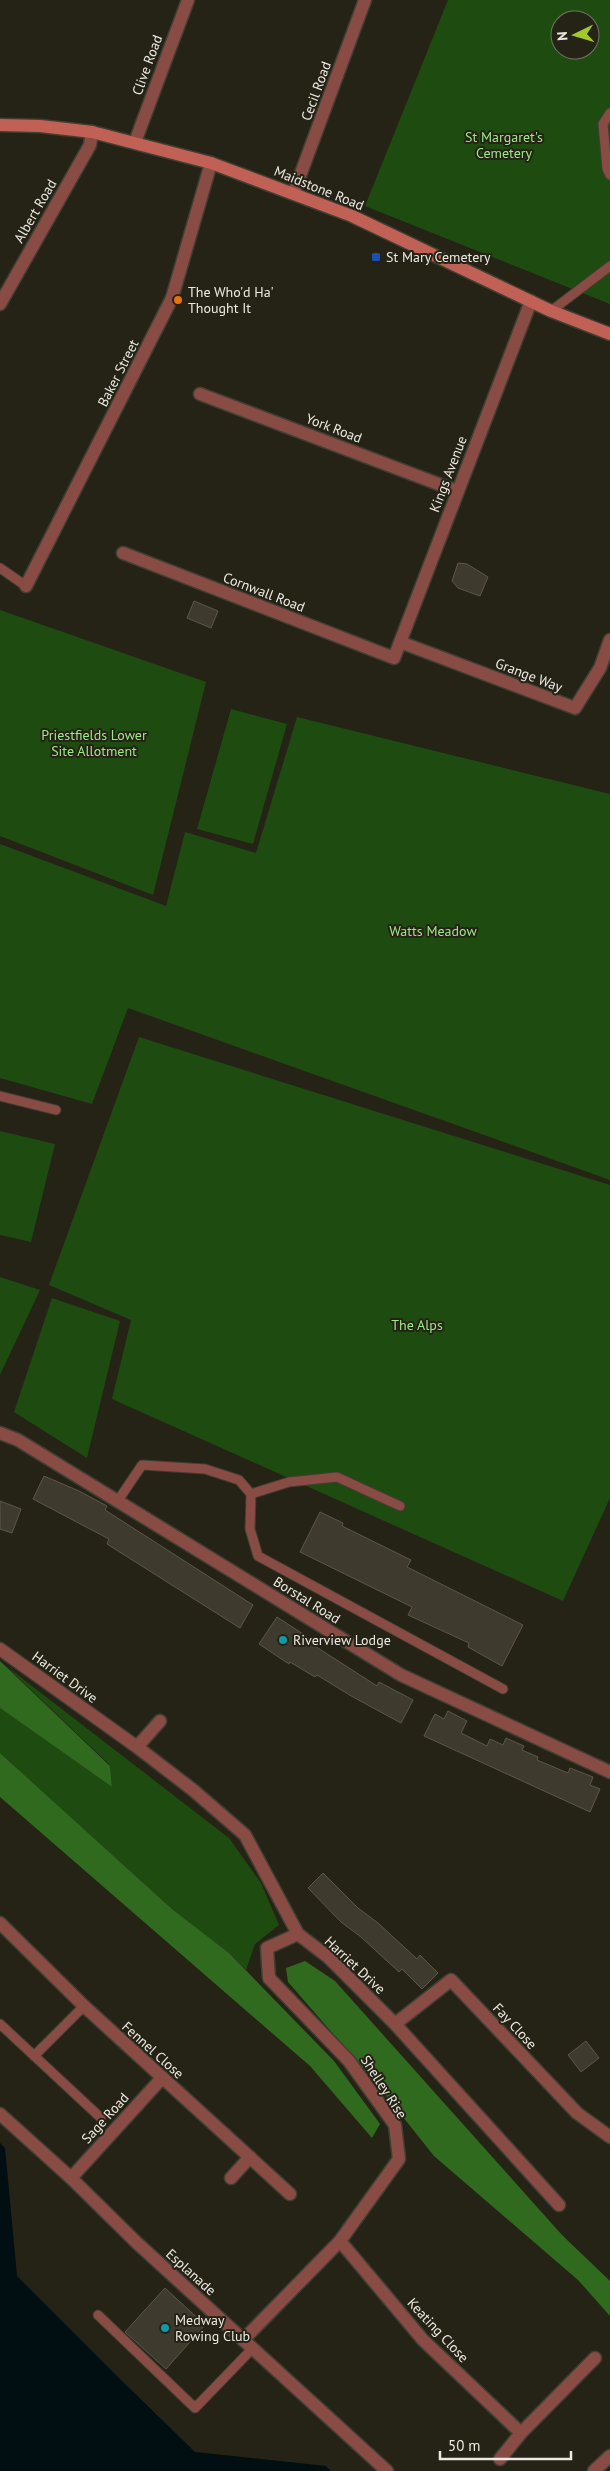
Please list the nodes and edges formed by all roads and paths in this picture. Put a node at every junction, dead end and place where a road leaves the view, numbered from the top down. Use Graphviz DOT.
graph roads {
  1 [pos="188,0"];
  2 [pos="365,0"];
  3 [pos="610,113"];
  4 [pos="0,125"];
  5 [pos="92,132"];
  6 [pos="135,142"];
  7 [pos="212,163"];
  8 [pos="610,175"];
  9 [pos="294,192"];
  10 [pos="610,266"];
  11 [pos="531,301"];
  12 [pos="0,304"];
  13 [pos="552,311"];
  14 [pos="610,334"];
  15 [pos="200,394"];
  16 [pos="457,491"];
  17 [pos="123,553"];
  18 [pos="0,568"];
  19 [pos="26,586"];
  20 [pos="610,640"];
  21 [pos="400,642"];
  22 [pos="394,658"];
  23 [pos="605,670"];
  24 [pos="0,1096"];
  25 [pos="56,1110"];
  26 [pos="0,1433"];
  27 [pos="251,1494"];
  28 [pos="117,1502"];
  29 [pos="400,1506"];
  30 [pos="0,1649"];
  31 [pos="503,1689"];
  32 [pos="160,1721"];
  33 [pos="137,1747"];
  34 [pos="610,1772"];
  35 [pos="0,1923"];
  36 [pos="298,1934"];
  37 [pos="84,2006"];
  38 [pos="0,2024"];
  39 [pos="395,2024"];
  40 [pos="34,2056"];
  41 [pos="162,2078"];
  42 [pos="0,2114"];
  43 [pos="101,2118"];
  44 [pos="610,2138"];
  45 [pos="250,2157"];
  46 [pos="71,2178"];
  47 [pos="231,2178"];
  48 [pos="290,2194"];
  49 [pos="559,2205"];
  50 [pos="340,2241"];
  51 [pos="98,2315"];
  52 [pos="248,2344"];
  53 [pos="596,2358"];
  54 [pos="521,2433"];
  55 [pos="610,2456"];
  56 [pos="500,2459"];
  57 [pos="387,2471"];
  58 [pos="594,2471"];
  1 -- 6 [label="street, Clive Road"];
  2 -- 9 [label="street, Cecil Road"];
  3 -- 8 [label="lane"];
  4 -- 5 [label="main road, Maidstone Road"];
  5 -- 6 [label="main road, Maidstone Road"];
  5 -- 12 [label="street, Albert Road"];
  6 -- 7 [label="main road, Maidstone Road"];
  7 -- 9 [label="main road, Maidstone Road"];
  7 -- 19 [label="street, Baker Street"];
  9 -- 11 [label="main road, Maidstone Road"];
  10 -- 13 [label="lane"];
  11 -- 13 [label="main road, Maidstone Road"];
  11 -- 16 [label="street, Kings Avenue"];
  13 -- 14 [label="main road, Maidstone Road"];
  15 -- 16 [label="street, York Road"];
  16 -- 21 [label="street, Kings Avenue"];
  17 -- 22 [label="street, Cornwall Road"];
  18 -- 19 [label="lane"];
  20 -- 23 [label="street, Grange Way"];
  21 -- 22 [label="street, Kings Avenue"];
  21 -- 23 [label="street, Grange Way"];
  24 -- 25 [label="lane"];
  26 -- 28 [label="street, Borstal Road"];
  27 -- 28 [label="lane"];
  27 -- 29 [label="lane"];
  27 -- 31 [label="lane"];
  28 -- 34 [label="street, Borstal Road"];
  30 -- 33 [label="street, Harriet Drive"];
  32 -- 33 [label="street"];
  33 -- 36 [label="street, Harriet Drive"];
  35 -- 37 [label="street, Fennel Close"];
  36 -- 39 [label="street, Harriet Drive"];
  36 -- 50 [label="street, Shelley Rise"];
  37 -- 40 [label="lane"];
  37 -- 41 [label="street, Fennel Close"];
  38 -- 40 [label="lane"];
  39 -- 44 [label="street, Fay Close"];
  39 -- 49 [label="street, Harriet Drive"];
  40 -- 43 [label="lane"];
  41 -- 45 [label="street, Fennel Close"];
  41 -- 46 [label="street, Sage Road"];
  42 -- 46 [label="street, Esplanade"];
  45 -- 47 [label="street"];
  45 -- 48 [label="street, Fennel Close"];
  46 -- 52 [label="street, Esplanade"];
  50 -- 52 [label="street, Shelley Rise"];
  50 -- 54 [label="street, Keating Close"];
  51 -- 52 [label="lane"];
  52 -- 57 [label="street, Esplanade"];
  53 -- 54 [label="street"];
  54 -- 56 [label="street"];
  55 -- 58 [label="street"];
}
